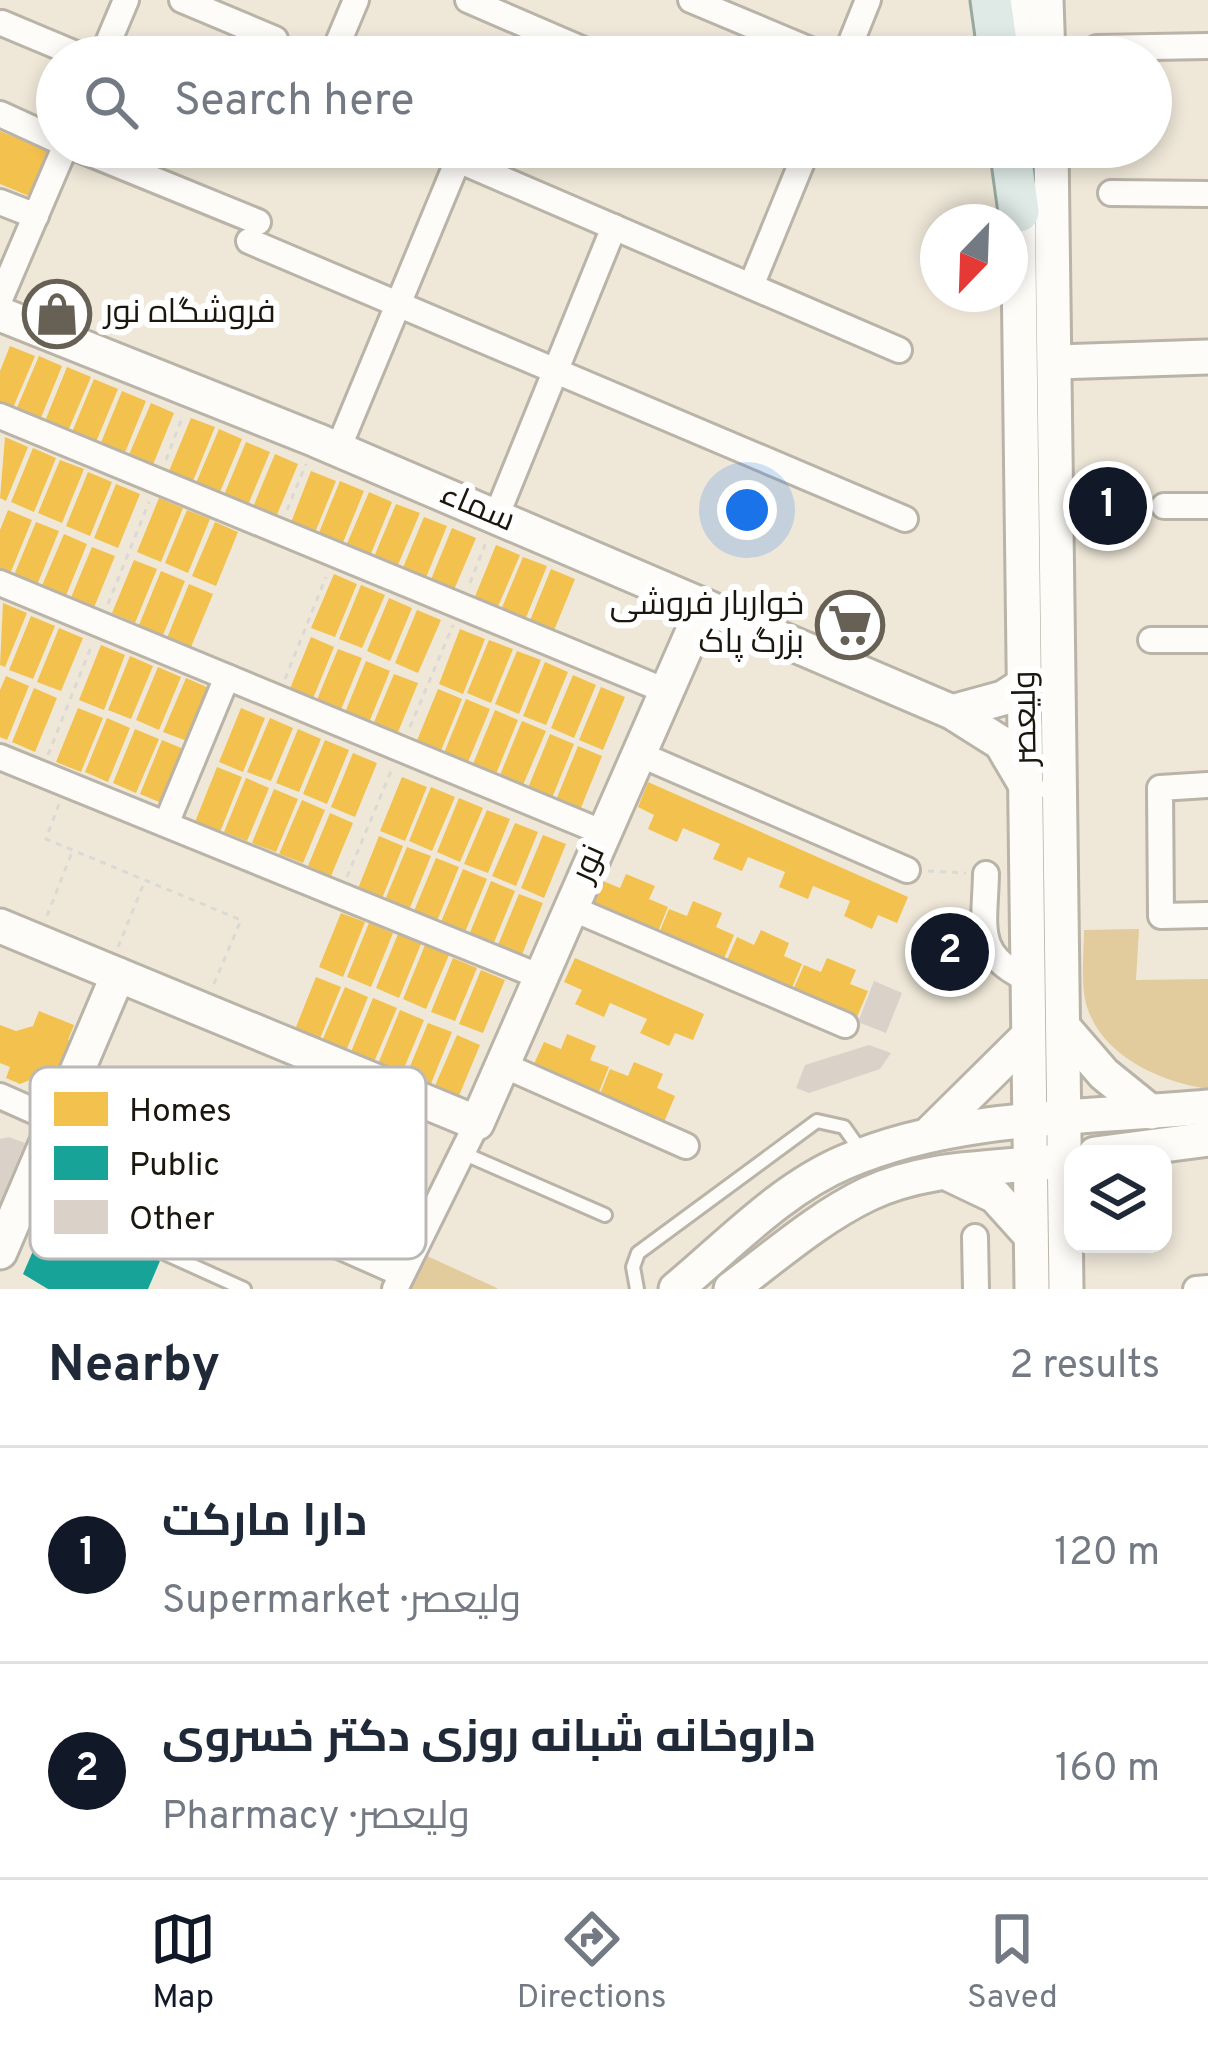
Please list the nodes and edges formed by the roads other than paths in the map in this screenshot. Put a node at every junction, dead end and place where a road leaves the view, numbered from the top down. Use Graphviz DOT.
graph roads {
  1 [pos="126,0"];
  2 [pos="182,0"];
  3 [pos="356,0"];
  4 [pos="468,0"];
  5 [pos="691,0"];
  6 [pos="868,0"];
  7 [pos="991,0"];
  8 [pos="1014,0"];
  9 [pos="1046,0"];
  10 [pos="2,22"];
  11 [pos="111,36"];
  12 [pos="268,36"];
  13 [pos="341,36"];
  14 [pos="551,36"];
  15 [pos="777,36"];
  16 [pos="853,36"];
  17 [pos="996,36"];
  18 [pos="1015,36"];
  19 [pos="1047,36"];
  20 [pos="36,37"];
  21 [pos="1208,46"];
  22 [pos="1172,47"];
  23 [pos="0,114"];
  24 [pos="36,130"];
  25 [pos="60,168"];
  26 [pos="115,168"];
  27 [pos="455,168"];
  28 [pos="477,168"];
  29 [pos="799,168"];
  30 [pos="1016,168"];
  31 [pos="1052,168"];
  32 [pos="1112,193"];
  33 [pos="1208,194"];
  34 [pos="0,202"];
  35 [pos="1018,204"];
  36 [pos="36,216"];
  37 [pos="614,227"];
  38 [pos="751,286"];
  39 [pos="0,299"];
  40 [pos="398,304"];
  41 [pos="1020,312"];
  42 [pos="0,314"];
  43 [pos="899,350"];
  44 [pos="1208,357"];
  45 [pos="1057,362"];
  46 [pos="555,370"];
  47 [pos="0,416"];
  48 [pos="327,445"];
  49 [pos="1164,506"];
  50 [pos="1208,506"];
  51 [pos="496,517"];
  52 [pos="905,519"];
  53 [pos="0,583"];
  54 [pos="704,606"];
  55 [pos="1151,640"];
  56 [pos="1208,640"];
  57 [pos="227,677"];
  58 [pos="1026,682"];
  59 [pos="666,691"];
  60 [pos="952,712"];
  61 [pos="639,754"];
  62 [pos="0,757"];
  63 [pos="1208,785"];
  64 [pos="1028,789"];
  65 [pos="166,824"];
  66 [pos="604,833"];
  67 [pos="907,870"];
  68 [pos="986,874"];
  69 [pos="571,908"];
  70 [pos="1208,915"];
  71 [pos="0,926"];
  72 [pos="113,973"];
  73 [pos="541,977"];
  74 [pos="1028,979"];
  75 [pos="845,1025"];
  76 [pos="1065,1029"];
  77 [pos="1027,1037"];
  78 [pos="502,1065"];
  79 [pos="77,1067"];
  80 [pos="322,1067"];
  81 [pos="0,1096"];
  82 [pos="1208,1107"];
  83 [pos="30,1109"];
  84 [pos="1151,1112"];
  85 [pos="426,1117"];
  86 [pos="1066,1120"];
  87 [pos="1028,1123"];
  88 [pos="928,1135"];
  89 [pos="471,1138"];
  90 [pos="1208,1139"];
  91 [pos="1074,1145"];
  92 [pos="1167,1145"];
  93 [pos="686,1146"];
  94 [pos="864,1156"];
  95 [pos="1064,1160"];
  96 [pos="1028,1165"];
  97 [pos="944,1172"];
  98 [pos="30,1183"];
  99 [pos="27,1190"];
  100 [pos="30,1191"];
  101 [pos="604,1215"];
  102 [pos="426,1227"];
  103 [pos="1031,1236"];
  104 [pos="975,1237"];
  105 [pos="0,1252"];
  106 [pos="1069,1253"];
  107 [pos="178,1259"];
  108 [pos="352,1259"];
  109 [pos="399,1281"];
  110 [pos="1208,1288"];
  111 [pos="244,1289"];
  112 [pos="637,1289"];
  113 [pos="676,1289"];
  114 [pos="731,1289"];
  115 [pos="976,1289"];
  116 [pos="1032,1289"];
  117 [pos="1066,1289"];
  118 [pos="1196,1289"];
  1 -- 11 [label="street"];
  2 -- 12 [label="street"];
  3 -- 13 [label="street"];
  4 -- 14 [label="street"];
  5 -- 15 [label="street"];
  6 -- 16 [label="street"];
  7 -- 17 [label="main road"];
  8 -- 18 [label="main road"];
  9 -- 19 [label="main road"];
  10 -- 20 [label="street"];
  21 -- 22 [label="street"];
  23 -- 24 [label="street"];
  25 -- 36 [label="street"];
  26 -- 40 [label="street"];
  27 -- 40 [label="street"];
  28 -- 37 [label="street"];
  29 -- 38 [label="street"];
  30 -- 35 [label="main road"];
  31 -- 45 [label="main road, ولیعصر"];
  32 -- 33 [label="street"];
  34 -- 36 [label="street"];
  36 -- 39 [label="street"];
  37 -- 38 [label="street"];
  37 -- 46 [label="street"];
  38 -- 43 [label="street"];
  40 -- 46 [label="street"];
  40 -- 48 [label="street"];
  41 -- 58 [label="main road, ولیعصر"];
  42 -- 48 [label="main road, سماء"];
  44 -- 45 [label="main road"];
  45 -- 76 [label="main road, ولیعصر"];
  46 -- 51 [label="street"];
  46 -- 52 [label="street"];
  47 -- 59 [label="street"];
  48 -- 51 [label="main road, سماء"];
  49 -- 50 [label="street"];
  51 -- 54 [label="main road, سماء"];
  53 -- 57 [label="street"];
  54 -- 59 [label="main road, نور"];
  54 -- 60 [label="main road, سماء"];
  55 -- 56 [label="street"];
  57 -- 65 [label="street"];
  57 -- 66 [label="street"];
  58 -- 60 [label="main road"];
  58 -- 64 [label="main road, ولیعصر"];
  59 -- 61 [label="main road, نور"];
  60 -- 64 [label="main road, سماء"];
  61 -- 66 [label="main road, نور"];
  61 -- 67 [label="street"];
  62 -- 65 [label="street"];
  63 -- 70 [label="street"];
  64 -- 74 [label="main road, ولیعصر"];
  65 -- 73 [label="street"];
  66 -- 69 [label="main road, نور"];
  68 -- 74 [label="street"];
  69 -- 73 [label="main road, نور"];
  69 -- 75 [label="street"];
  71 -- 72 [label="main road"];
  72 -- 79 [label="main road"];
  72 -- 80 [label="main road"];
  73 -- 78 [label="main road, نور"];
  74 -- 77 [label="main road, ولیعصر"];
  76 -- 84 [label="main road"];
  76 -- 86 [label="main road, ولیعصر"];
  77 -- 87 [label="main road, ولیعصر"];
  77 -- 88 [label="main road"];
  78 -- 89 [label="main road, نور"];
  78 -- 93 [label="street"];
  81 -- 83 [label="street"];
  82 -- 84 [label="main road"];
  84 -- 86 [label="main road"];
  85 -- 89 [label="main road"];
  86 -- 87 [label="main road"];
  86 -- 91 [label="main road, ولیعصر"];
  87 -- 88 [label="main road"];
  87 -- 96 [label="main road, ولیعصر"];
  88 -- 94 [label="main road"];
  89 -- 101 [label="lane"];
  89 -- 102 [label="street"];
  90 -- 92 [label="main road"];
  94 -- 112 [label="lane"];
  94 -- 113 [label="main road"];
  95 -- 96 [label="main road"];
  96 -- 97 [label="main road"];
  96 -- 103 [label="main road, ولیعصر"];
  97 -- 103 [label="main road"];
  97 -- 114 [label="main road"];
  98 -- 99 [label="main road"];
  99 -- 100 [label="lane"];
  99 -- 105 [label="main road"];
  103 -- 116 [label="main road, ولیعصر"];
  104 -- 115 [label="street"];
  106 -- 117 [label="main road, ولیعصر"];
  107 -- 111 [label="lane"];
  108 -- 109 [label="street"];
  110 -- 118 [label="street"];
}
